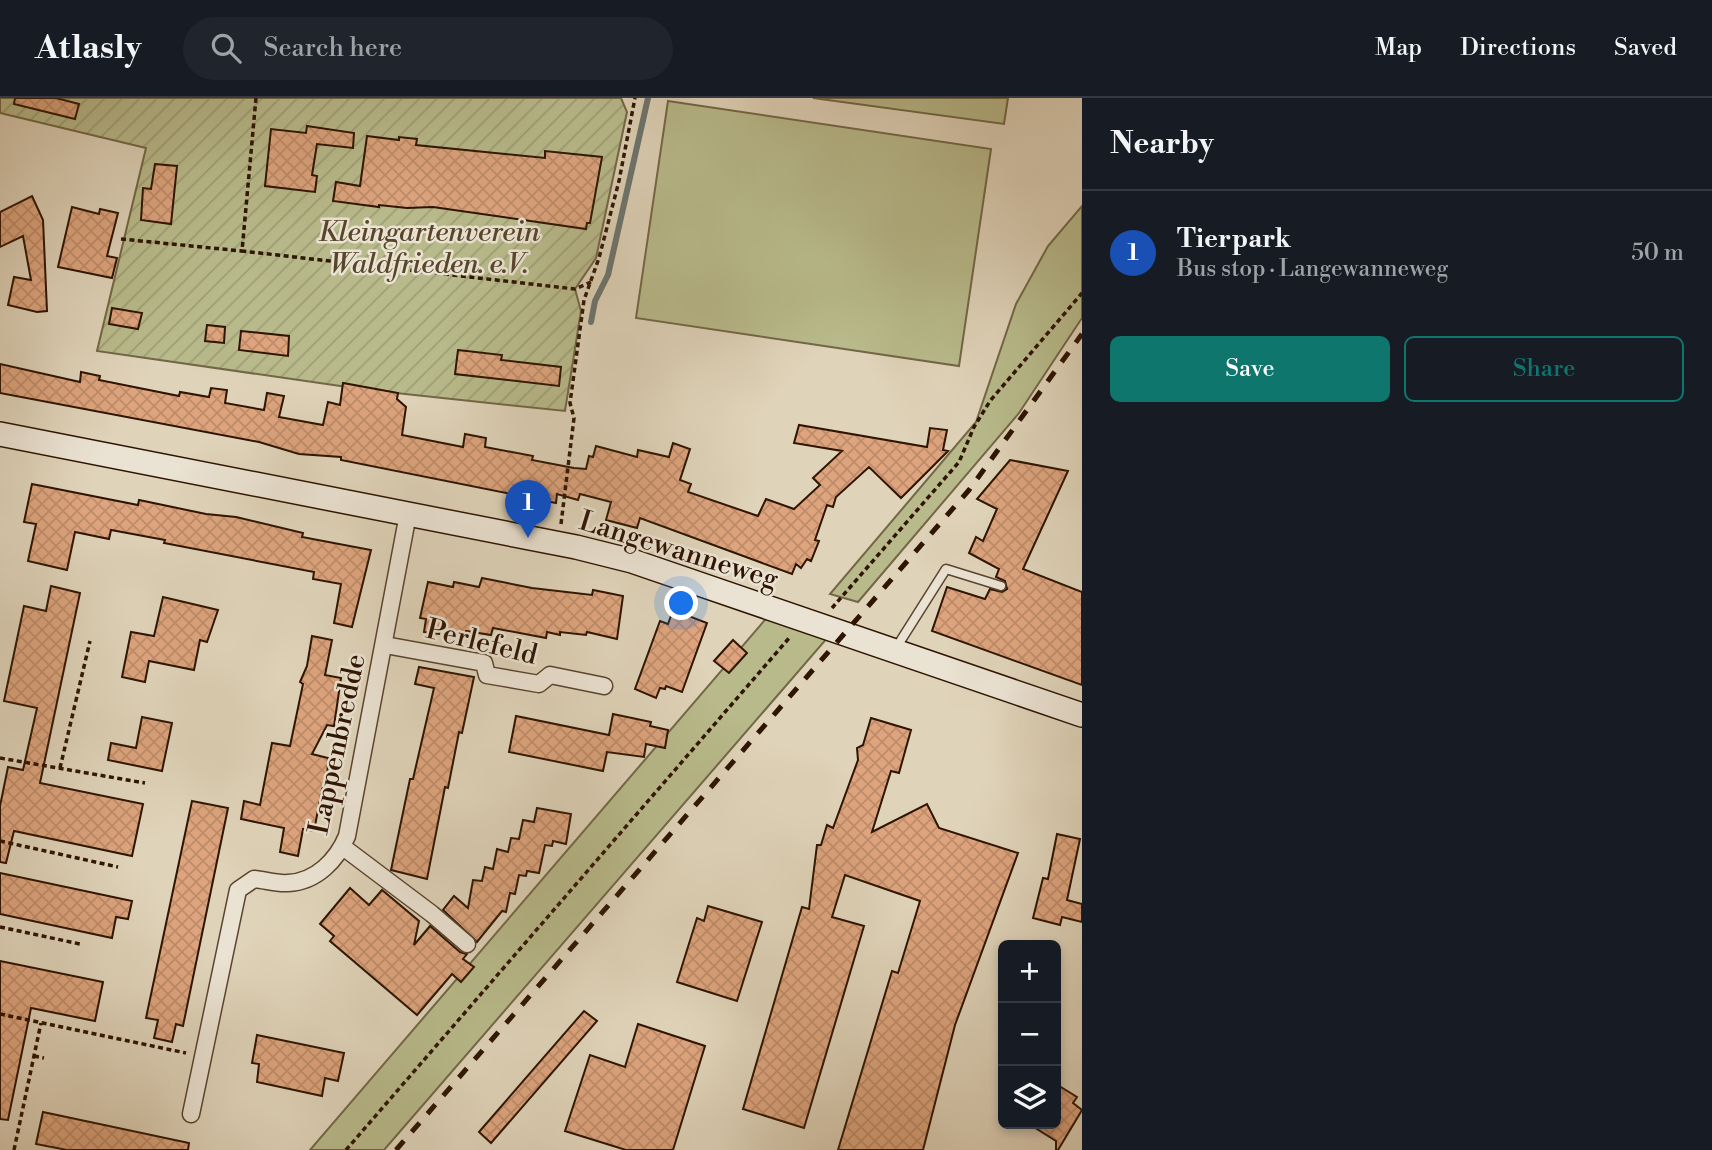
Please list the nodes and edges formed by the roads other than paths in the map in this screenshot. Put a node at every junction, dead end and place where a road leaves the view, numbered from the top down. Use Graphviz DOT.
graph roads {
  1 [pos="0,435"];
  2 [pos="408,513"];
  3 [pos="1001,586"];
  4 [pos="385,645"];
  5 [pos="894,650"];
  6 [pos="604,686"];
  7 [pos="1082,715"];
  8 [pos="343,847"];
  9 [pos="467,944"];
  10 [pos="191,1114"];
  1 -- 2 [label="street, Langewanneweg"];
  2 -- 4 [label="street, Lappenbredde"];
  2 -- 5 [label="street, Langewanneweg"];
  3 -- 5 [label="lane"];
  4 -- 6 [label="street, Perlefeld"];
  4 -- 8 [label="street, Lappenbredde"];
  5 -- 7 [label="street, Langewanneweg"];
  8 -- 9 [label="street"];
  8 -- 10 [label="street, Lappenbredde"];
}
